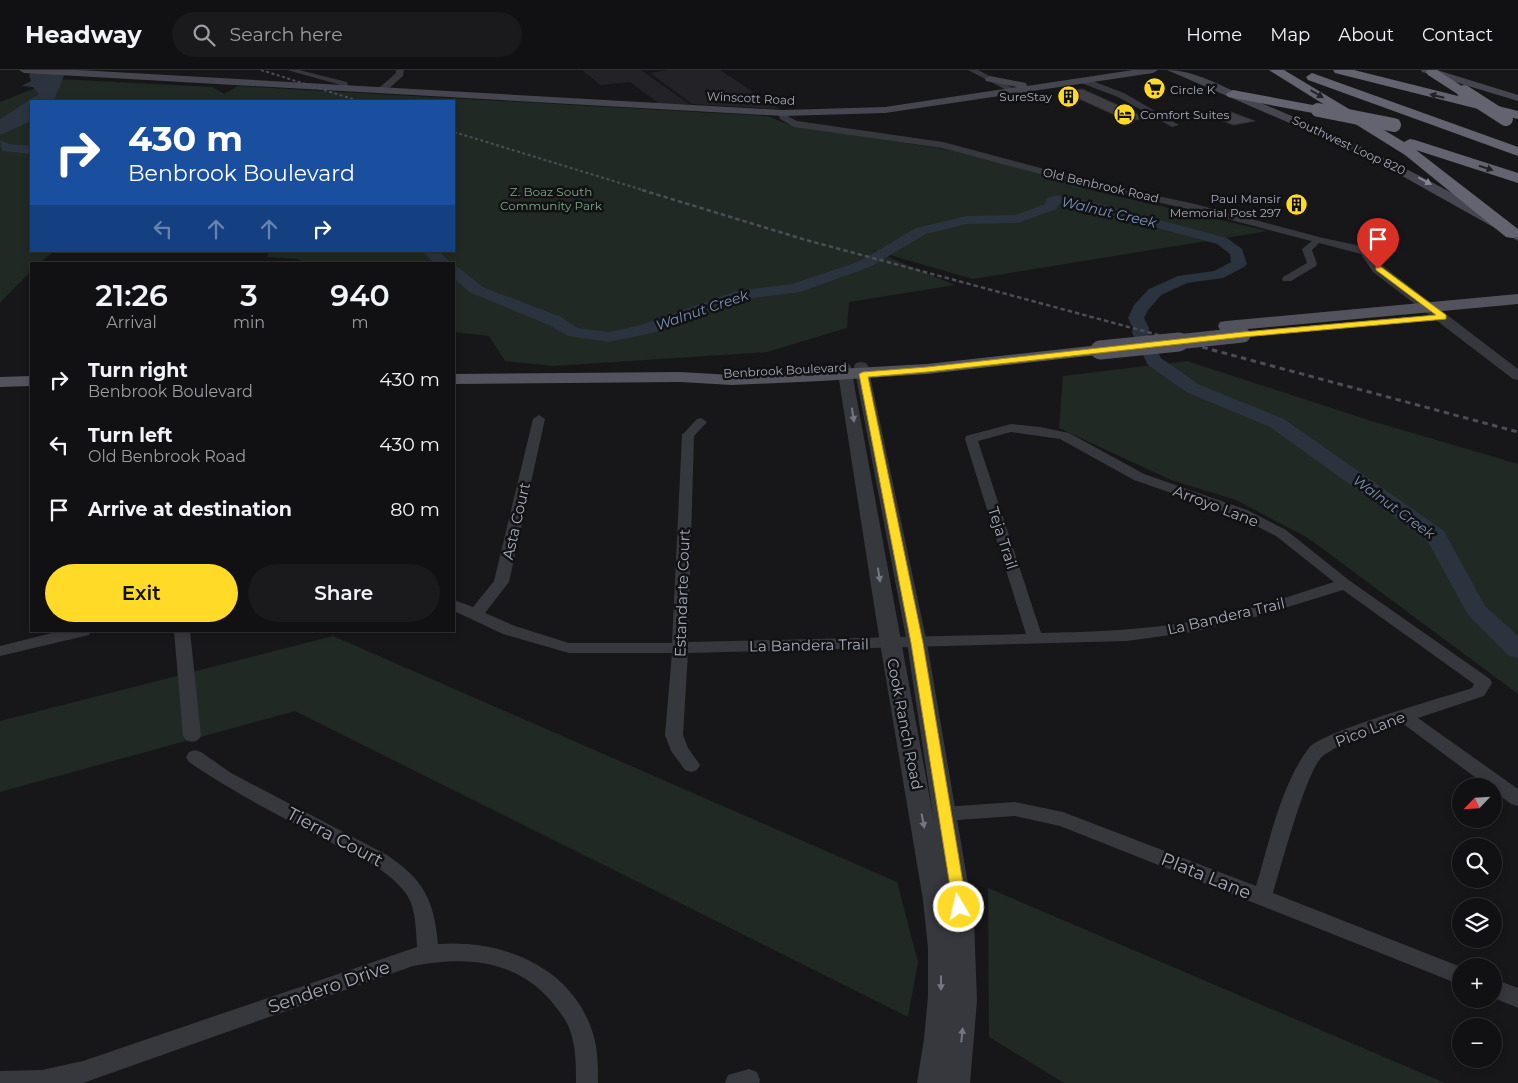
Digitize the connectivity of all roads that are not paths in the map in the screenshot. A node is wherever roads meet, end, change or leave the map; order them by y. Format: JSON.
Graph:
{"nodes":[{"id":1,"x":24,"y":70,"type":"edge"},
{"id":2,"x":291,"y":70,"type":"edge"},
{"id":3,"x":400,"y":70,"type":"edge"},
{"id":4,"x":972,"y":70,"type":"edge"},
{"id":5,"x":1135,"y":70,"type":"edge"},
{"id":6,"x":1153,"y":70,"type":"edge"},
{"id":7,"x":1172,"y":70,"type":"edge"},
{"id":8,"x":1275,"y":70,"type":"edge"},
{"id":9,"x":1292,"y":70,"type":"edge"},
{"id":10,"x":1318,"y":70,"type":"edge"},
{"id":11,"x":1338,"y":70,"type":"edge"},
{"id":12,"x":1429,"y":71,"type":"edge"},
{"id":13,"x":76,"y":73,"type":"joint"},
{"id":14,"x":1124,"y":74,"type":"junction"},
{"id":15,"x":990,"y":79,"type":"junction"},
{"id":16,"x":1195,"y":80,"type":"junction"},
{"id":17,"x":1084,"y":81,"type":"junction"},
{"id":18,"x":1055,"y":85,"type":"junction"},
{"id":19,"x":344,"y":89,"type":"junction"},
{"id":20,"x":382,"y":90,"type":"junction"},
{"id":21,"x":1015,"y":91,"type":"junction"},
{"id":22,"x":1233,"y":94,"type":"junction"},
{"id":23,"x":1518,"y":98,"type":"edge"},
{"id":24,"x":783,"y":113,"type":"junction"},
{"id":25,"x":1514,"y":120,"type":"edge"},
{"id":26,"x":1175,"y":125,"type":"dead end"},
{"id":27,"x":1374,"y":129,"type":"junction"},
{"id":28,"x":1518,"y":141,"type":"edge"},
{"id":29,"x":1518,"y":152,"type":"edge"},
{"id":30,"x":1518,"y":160,"type":"edge"},
{"id":31,"x":1518,"y":178,"type":"edge"},
{"id":32,"x":1515,"y":235,"type":"edge"},
{"id":33,"x":1317,"y":240,"type":"junction"},
{"id":34,"x":1287,"y":279,"type":"dead end"},
{"id":35,"x":1518,"y":300,"type":"edge"},
{"id":36,"x":1518,"y":310,"type":"edge"},
{"id":37,"x":1437,"y":312,"type":"junction"},
{"id":38,"x":1096,"y":346,"type":"junction"},
{"id":39,"x":854,"y":371,"type":"junction"},
{"id":40,"x":1518,"y":376,"type":"edge"},
{"id":41,"x":455,"y":379,"type":"edge"},
{"id":42,"x":30,"y":381,"type":"edge"},
{"id":43,"x":0,"y":382,"type":"edge"},
{"id":44,"x":539,"y":419,"type":"dead end"},
{"id":45,"x":701,"y":422,"type":"dead end"},
{"id":46,"x":971,"y":439,"type":"joint"},
{"id":47,"x":1345,"y":584,"type":"junction"},
{"id":48,"x":455,"y":605,"type":"edge"},
{"id":49,"x":475,"y":615,"type":"junction"},
{"id":50,"x":79,"y":632,"type":"edge"},
{"id":51,"x":182,"y":632,"type":"edge"},
{"id":52,"x":1035,"y":638,"type":"junction"},
{"id":53,"x":917,"y":643,"type":"junction"},
{"id":54,"x":890,"y":644,"type":"junction"},
{"id":55,"x":680,"y":648,"type":"junction"},
{"id":56,"x":0,"y":651,"type":"edge"},
{"id":57,"x":1484,"y":683,"type":"joint"},
{"id":58,"x":1404,"y":716,"type":"junction"},
{"id":59,"x":192,"y":736,"type":"dead end"},
{"id":60,"x":195,"y":757,"type":"dead end"},
{"id":61,"x":691,"y":765,"type":"dead end"},
{"id":62,"x":1518,"y":799,"type":"edge"},
{"id":63,"x":944,"y":814,"type":"junction"},
{"id":64,"x":1262,"y":898,"type":"junction"},
{"id":65,"x":428,"y":954,"type":"junction"},
{"id":66,"x":1452,"y":972,"type":"edge"},
{"id":67,"x":1502,"y":991,"type":"edge"},
{"id":68,"x":1518,"y":998,"type":"edge"},
{"id":69,"x":0,"y":1082,"type":"edge"},
{"id":70,"x":587,"y":1083,"type":"edge"},
{"id":71,"x":931,"y":1083,"type":"edge"},
{"id":72,"x":956,"y":1083,"type":"edge"}],
"edges":[{"from":1,"to":13,"type":"main road"},
{"from":2,"to":19,"type":"street","name":"Winscott Road"},
{"from":3,"to":20,"type":"street"},
{"from":4,"to":15,"type":"street"},
{"from":5,"to":14,"type":"main road"},
{"from":6,"to":14,"type":"main road","name":"Winscott Road"},
{"from":7,"to":16,"type":"main road","name":"Southwest Loop 820"},
{"from":8,"to":27,"type":"highway","one_way":true},
{"from":9,"to":29,"type":"highway"},
{"from":10,"to":28,"type":"highway"},
{"from":25,"to":11,"type":"highway","one_way":true},
{"from":12,"to":23,"type":"main road"},
{"from":12,"to":25,"type":"highway","bridge":true},
{"from":13,"to":19,"type":"main road","name":"Winscott Road"},
{"from":14,"to":16,"type":"main road"},
{"from":14,"to":17,"type":"main road","name":"Winscott Road"},
{"from":15,"to":18,"type":"main road"},
{"from":15,"to":21,"type":"street"},
{"from":16,"to":22,"type":"main road","name":"Southwest Loop 820"},
{"from":17,"to":18,"type":"main road","name":"Winscott Road"},
{"from":17,"to":26,"type":"street"},
{"from":18,"to":21,"type":"main road","name":"Winscott Road"},
{"from":19,"to":20,"type":"main road","name":"Winscott Road"},
{"from":20,"to":24,"type":"main road","name":"Winscott Road"},
{"from":21,"to":24,"type":"main road","name":"Winscott Road"},
{"from":22,"to":30,"type":"highway","bridge":true},
{"from":22,"to":32,"type":"main road","name":"Southwest Loop 820","one_way":true},
{"from":24,"to":33,"type":"street","name":"Old Benbrook Road"},
{"from":27,"to":31,"type":"highway","one_way":true},
{"from":27,"to":32,"type":"highway"},
{"from":33,"to":34,"type":"street"},
{"from":33,"to":37,"type":"street","name":"Old Benbrook Road"},
{"from":35,"to":37,"type":"main road","name":"Benbrook Boulevard"},
{"from":36,"to":37,"type":"main road","name":"Benbrook Boulevard"},
{"from":37,"to":38,"type":"main road","name":"Benbrook Boulevard","bridge":true},
{"from":37,"to":38,"type":"main road","name":"Benbrook Boulevard"},
{"from":37,"to":40,"type":"street","name":"Old Benbrook Road"},
{"from":38,"to":39,"type":"main road","name":"Benbrook Boulevard"},
{"from":39,"to":41,"type":"main road","name":"Benbrook Boulevard"},
{"from":39,"to":53,"type":"street","name":"Cook Ranch Road"},
{"from":39,"to":54,"type":"street","name":"Cook Ranch Road","one_way":true},
{"from":42,"to":43,"type":"main road"},
{"from":44,"to":49,"type":"street","name":"Asta Court"},
{"from":45,"to":55,"type":"street","name":"Estandarte Court"},
{"from":46,"to":47,"type":"street","name":"Arroyo Lane"},
{"from":46,"to":52,"type":"street","name":"Teja Trail"},
{"from":47,"to":52,"type":"street","name":"La Bandera Trail"},
{"from":47,"to":57,"type":"street","name":"Arroyo Lane"},
{"from":48,"to":49,"type":"street","name":"La Bandera Trail"},
{"from":49,"to":55,"type":"street","name":"La Bandera Trail"},
{"from":50,"to":56,"type":"street"},
{"from":51,"to":59,"type":"street"},
{"from":52,"to":53,"type":"street","name":"La Bandera Trail"},
{"from":53,"to":54,"type":"street","name":"La Bandera Trail"},
{"from":53,"to":63,"type":"street","name":"Cook Ranch Road"},
{"from":54,"to":55,"type":"street","name":"La Bandera Trail"},
{"from":54,"to":71,"type":"street","name":"Cook Ranch Road","one_way":true},
{"from":55,"to":61,"type":"street","name":"Estandarte Court"},
{"from":57,"to":58,"type":"street","name":"Pico Lane"},
{"from":58,"to":62,"type":"street"},
{"from":58,"to":64,"type":"street","name":"Pico Lane"},
{"from":60,"to":65,"type":"street","name":"Tierra Court"},
{"from":63,"to":64,"type":"street","name":"Plata Lane"},
{"from":72,"to":63,"type":"street","name":"Cook Ranch Road","one_way":true},
{"from":64,"to":66,"type":"street","name":"Plata Lane"},
{"from":65,"to":69,"type":"street","name":"Sendero Drive"},
{"from":65,"to":70,"type":"street","name":"Sendero Drive"},
{"from":67,"to":68,"type":"street"}]}
